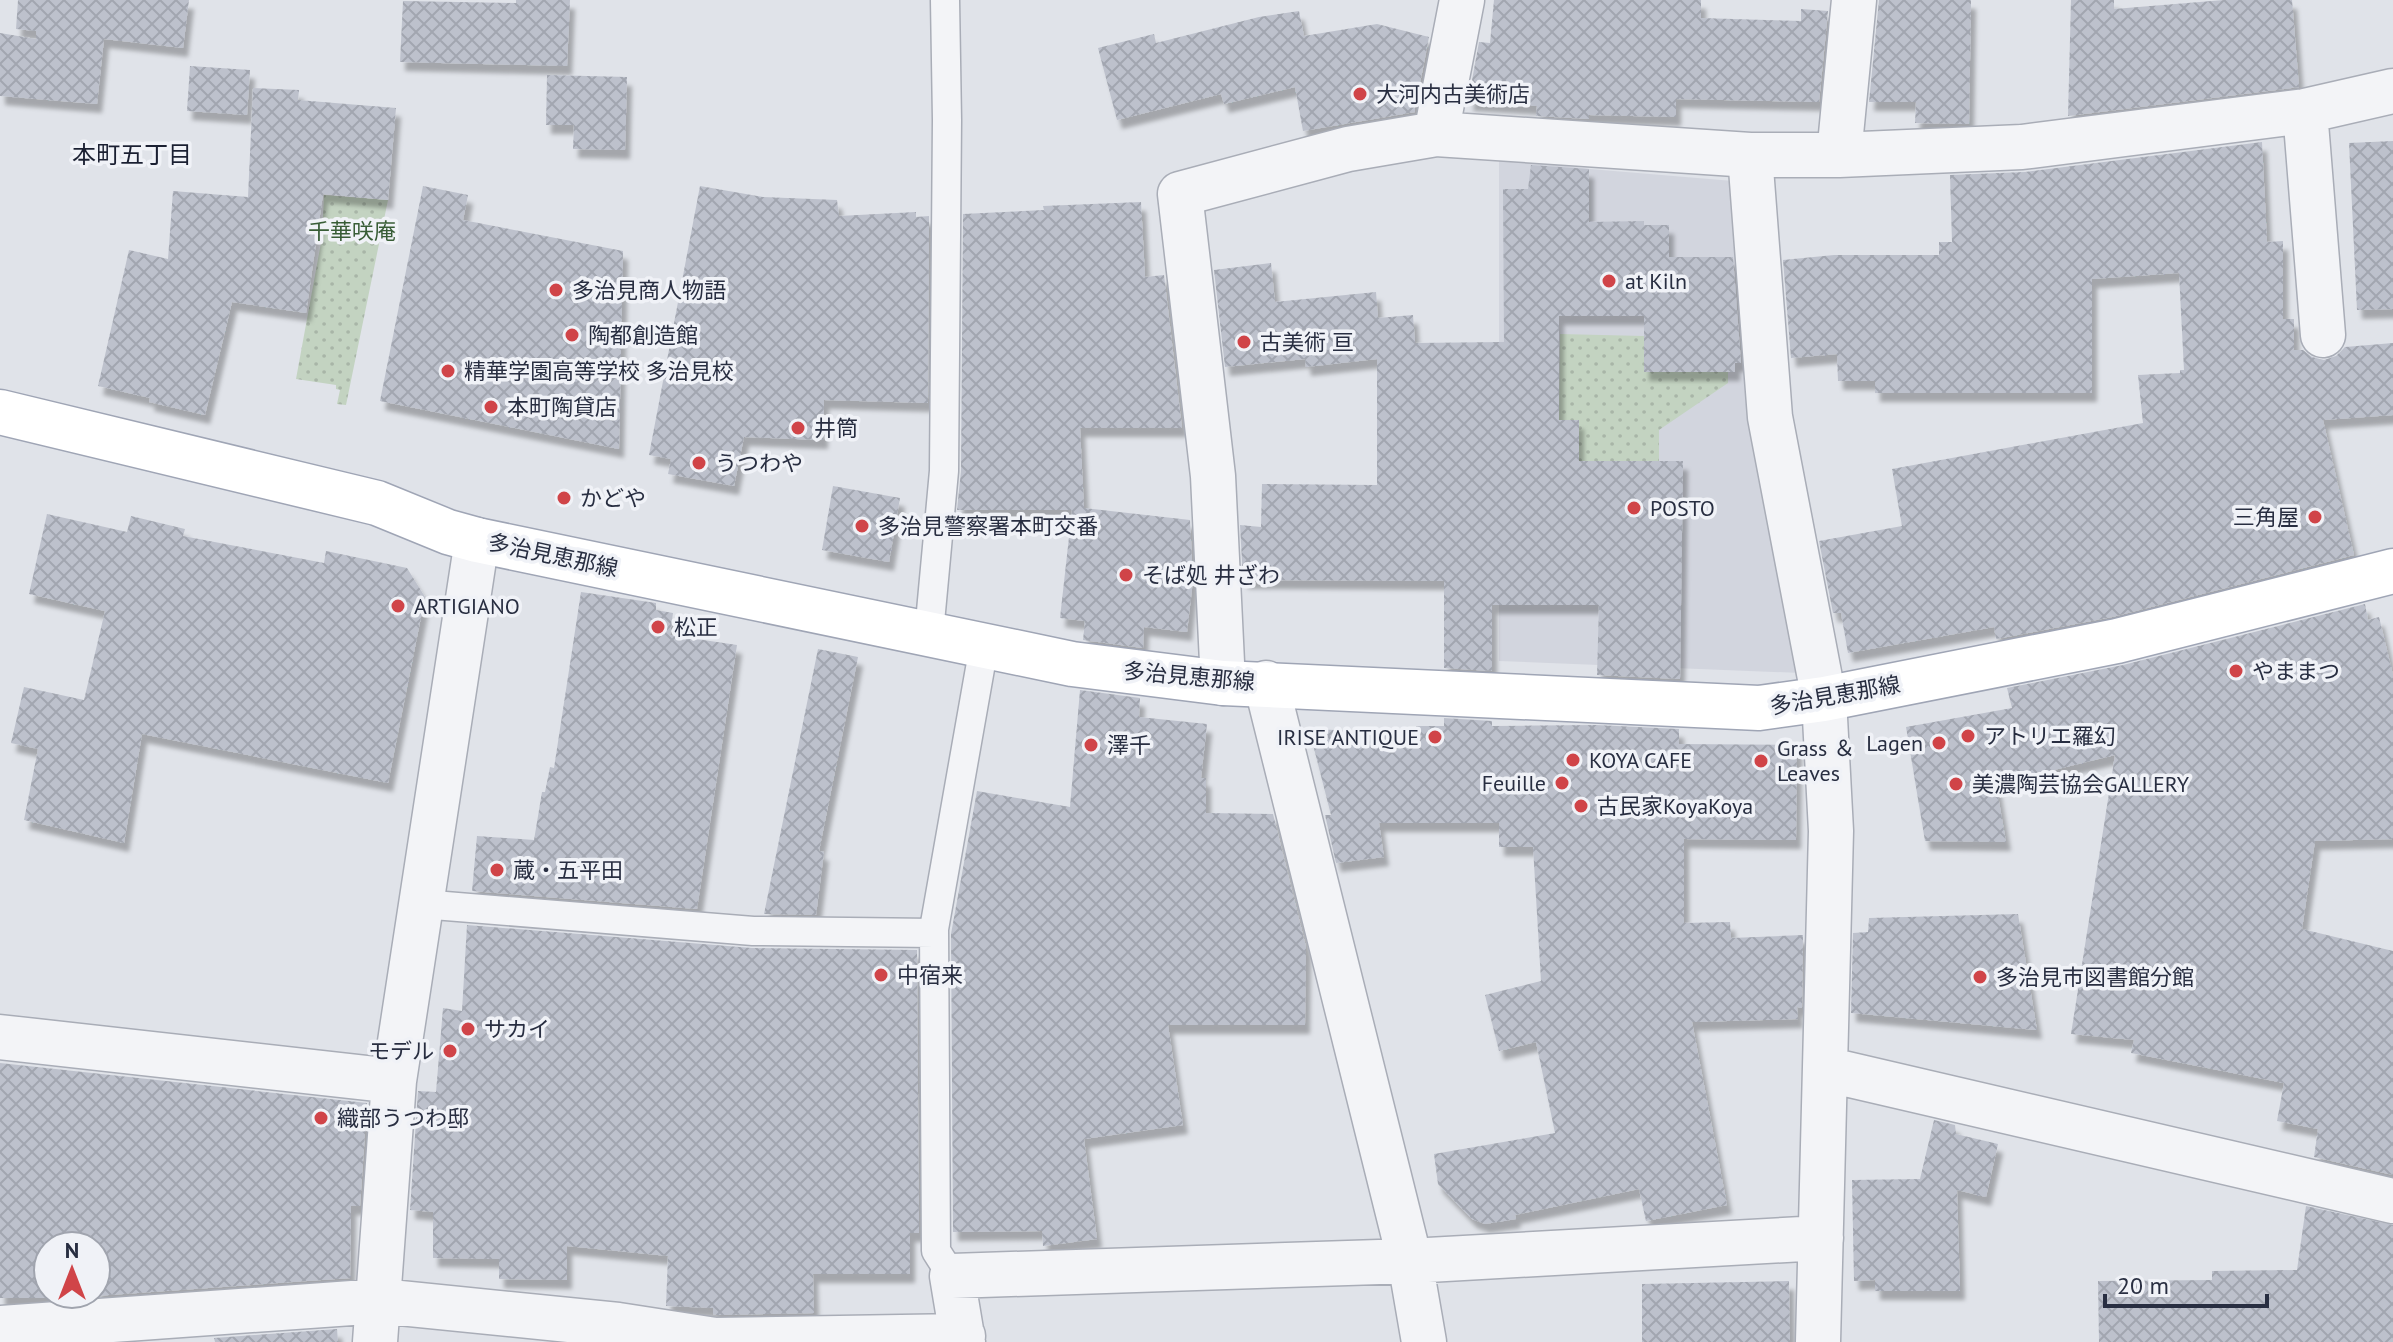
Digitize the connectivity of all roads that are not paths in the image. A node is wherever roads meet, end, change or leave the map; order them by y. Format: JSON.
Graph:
{"nodes":[{"id":1,"x":945,"y":0,"type":"edge"},
{"id":2,"x":1462,"y":0,"type":"edge"},
{"id":3,"x":1854,"y":0,"type":"edge"},
{"id":4,"x":2393,"y":91,"type":"edge"},
{"id":5,"x":2305,"y":111,"type":"junction"},
{"id":6,"x":1436,"y":134,"type":"junction"},
{"id":7,"x":1750,"y":155,"type":"junction"},
{"id":8,"x":1839,"y":155,"type":"junction"},
{"id":9,"x":2323,"y":335,"type":"dead end"},
{"id":10,"x":0,"y":412,"type":"edge"},
{"id":11,"x":477,"y":540,"type":"junction"},
{"id":12,"x":2393,"y":571,"type":"edge"},
{"id":13,"x":929,"y":633,"type":"junction"},
{"id":14,"x":984,"y":646,"type":"junction"},
{"id":15,"x":1244,"y":683,"type":"junction"},
{"id":16,"x":1824,"y":699,"type":"junction"},
{"id":17,"x":421,"y":904,"type":"junction"},
{"id":18,"x":934,"y":933,"type":"junction"},
{"id":19,"x":0,"y":1037,"type":"edge"},
{"id":20,"x":1825,"y":1069,"type":"junction"},
{"id":21,"x":394,"y":1081,"type":"junction"},
{"id":22,"x":2393,"y":1201,"type":"edge"},
{"id":23,"x":1821,"y":1238,"type":"junction"},
{"id":24,"x":1410,"y":1261,"type":"junction"},
{"id":25,"x":952,"y":1276,"type":"junction"},
{"id":26,"x":378,"y":1322,"type":"edge"},
{"id":27,"x":0,"y":1328,"type":"edge"},
{"id":28,"x":963,"y":1339,"type":"edge"},
{"id":29,"x":1424,"y":1342,"type":"edge"},
{"id":30,"x":1818,"y":1342,"type":"edge"}],
"edges":[{"from":1,"to":13,"type":"lane"},
{"from":2,"to":6,"type":"street"},
{"from":3,"to":8,"type":"street"},
{"from":4,"to":5,"type":"street"},
{"from":5,"to":8,"type":"street"},
{"from":5,"to":9,"type":"street"},
{"from":6,"to":7,"type":"street"},
{"from":6,"to":15,"type":"street"},
{"from":7,"to":8,"type":"street"},
{"from":7,"to":16,"type":"street"},
{"from":10,"to":11,"type":"main road","name":"多治見恵那線"},
{"from":11,"to":13,"type":"main road","name":"多治見恵那線"},
{"from":11,"to":17,"type":"street"},
{"from":12,"to":16,"type":"main road","name":"多治見恵那線"},
{"from":13,"to":14,"type":"main road","name":"多治見恵那線"},
{"from":14,"to":15,"type":"main road","name":"多治見恵那線"},
{"from":14,"to":18,"type":"lane"},
{"from":15,"to":16,"type":"main road","name":"多治見恵那線"},
{"from":15,"to":24,"type":"street"},
{"from":16,"to":20,"type":"street"},
{"from":17,"to":18,"type":"lane"},
{"from":17,"to":21,"type":"street"},
{"from":18,"to":25,"type":"lane"},
{"from":19,"to":21,"type":"street"},
{"from":20,"to":22,"type":"street"},
{"from":20,"to":23,"type":"street"},
{"from":21,"to":26,"type":"street"},
{"from":23,"to":24,"type":"street"},
{"from":23,"to":30,"type":"street"},
{"from":24,"to":25,"type":"street"},
{"from":24,"to":29,"type":"street"},
{"from":25,"to":28,"type":"street"},
{"from":26,"to":27,"type":"street"},
{"from":26,"to":28,"type":"street"}]}
